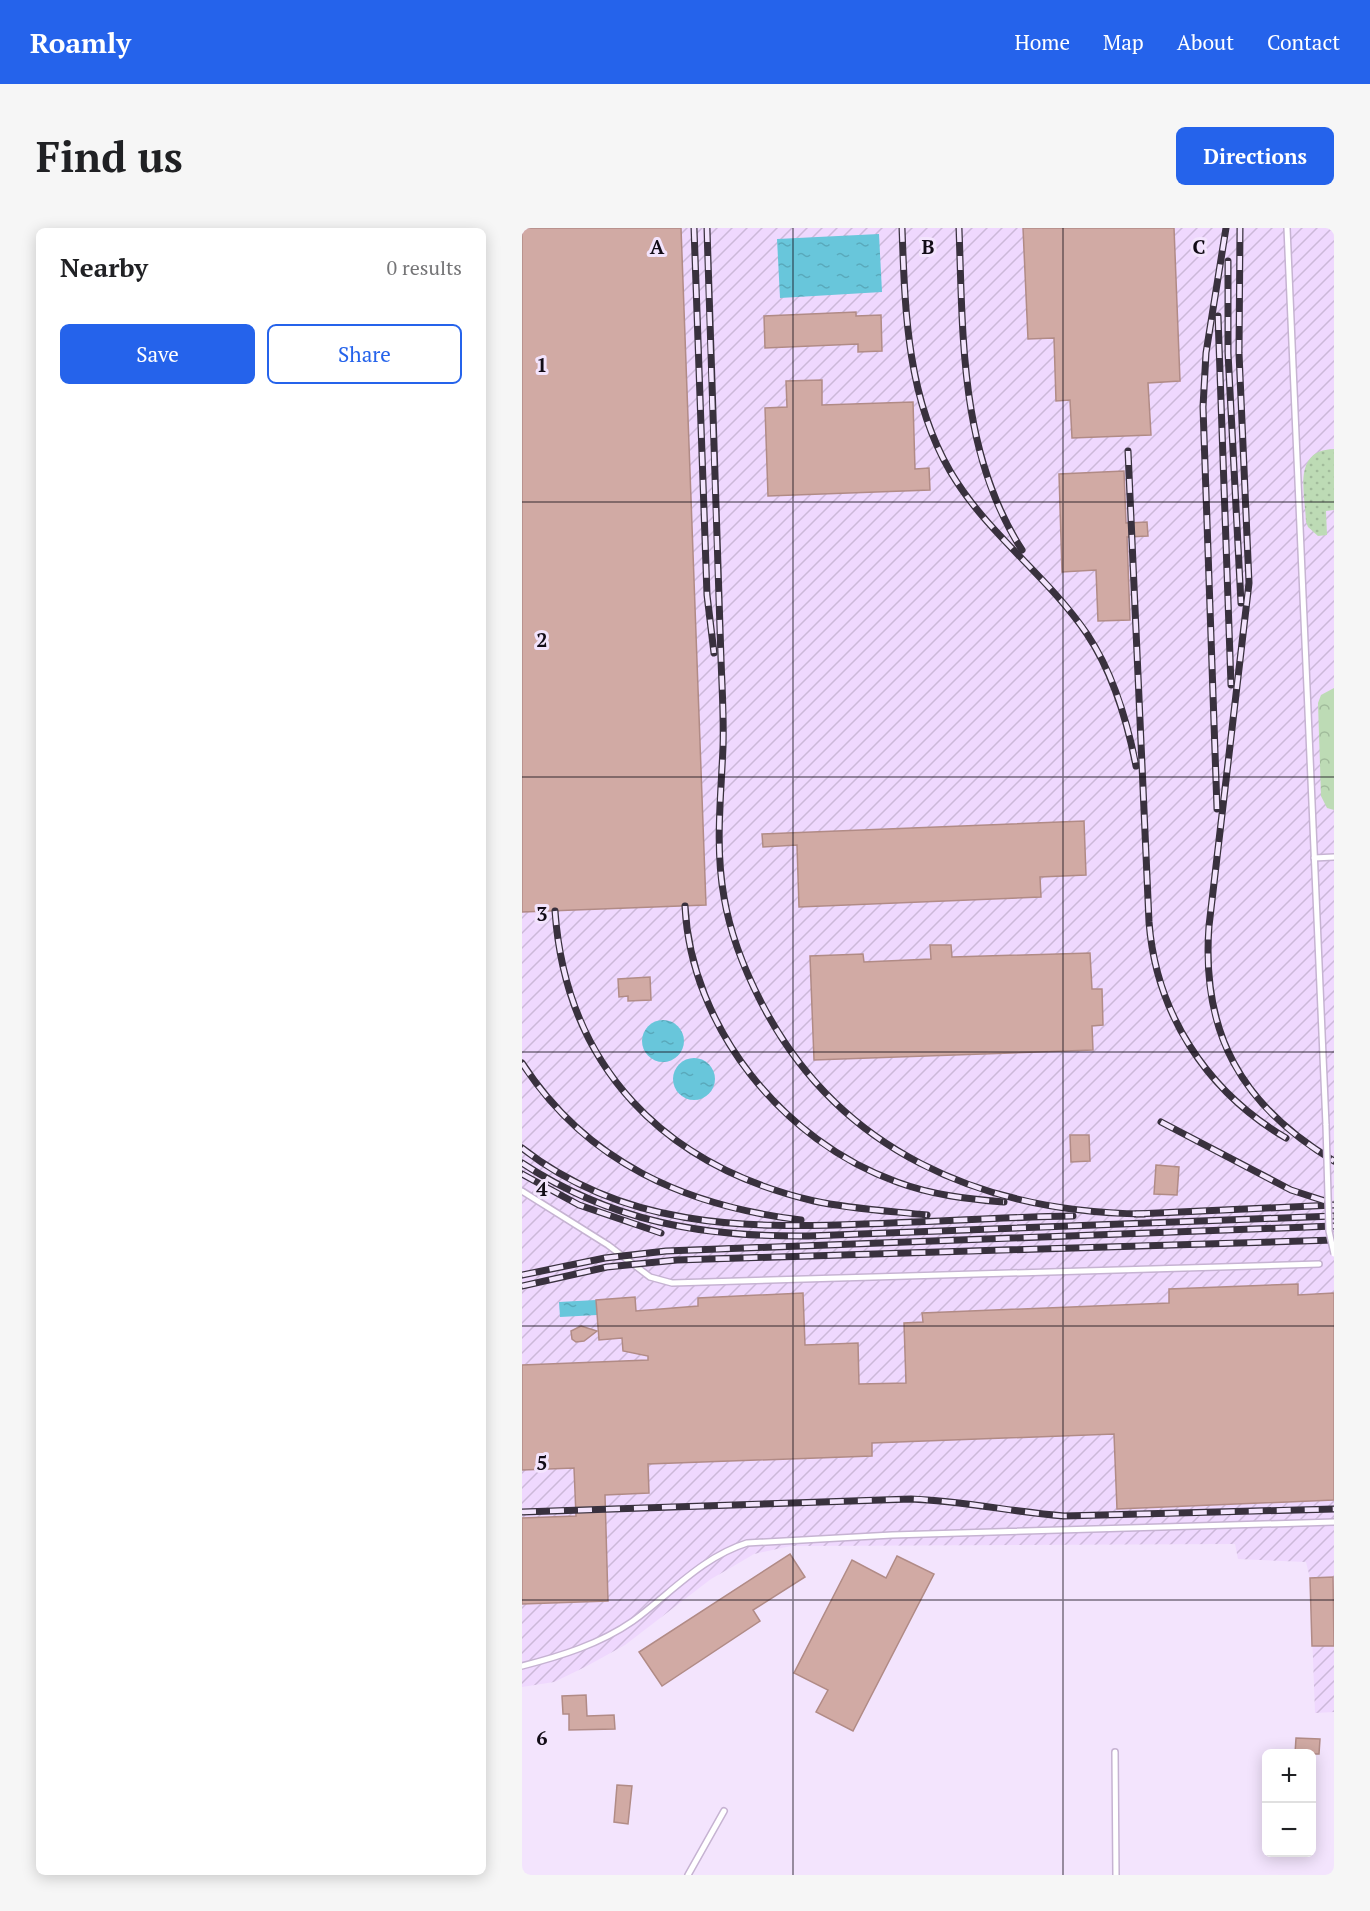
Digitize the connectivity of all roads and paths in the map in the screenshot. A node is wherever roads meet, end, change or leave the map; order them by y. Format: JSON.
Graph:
{"nodes":[{"id":1,"x":1287,"y":228,"type":"edge"},
{"id":2,"x":1334,"y":857,"type":"edge"},
{"id":3,"x":1314,"y":858,"type":"junction"},
{"id":4,"x":522,"y":1191,"type":"edge"},
{"id":5,"x":1334,"y":1254,"type":"edge"},
{"id":6,"x":1319,"y":1264,"type":"dead end"},
{"id":7,"x":1334,"y":1522,"type":"edge"},
{"id":8,"x":522,"y":1666,"type":"edge"},
{"id":9,"x":1115,"y":1752,"type":"dead end"},
{"id":10,"x":724,"y":1811,"type":"dead end"},
{"id":11,"x":688,"y":1875,"type":"edge"},
{"id":12,"x":1116,"y":1875,"type":"edge"}],
"edges":[{"from":1,"to":3,"type":"lane"},
{"from":2,"to":3,"type":"lane"},
{"from":3,"to":5,"type":"lane","bridge":true},
{"from":4,"to":6,"type":"lane"},
{"from":7,"to":8,"type":"lane"},
{"from":9,"to":12,"type":"lane"},
{"from":10,"to":11,"type":"lane"}]}
